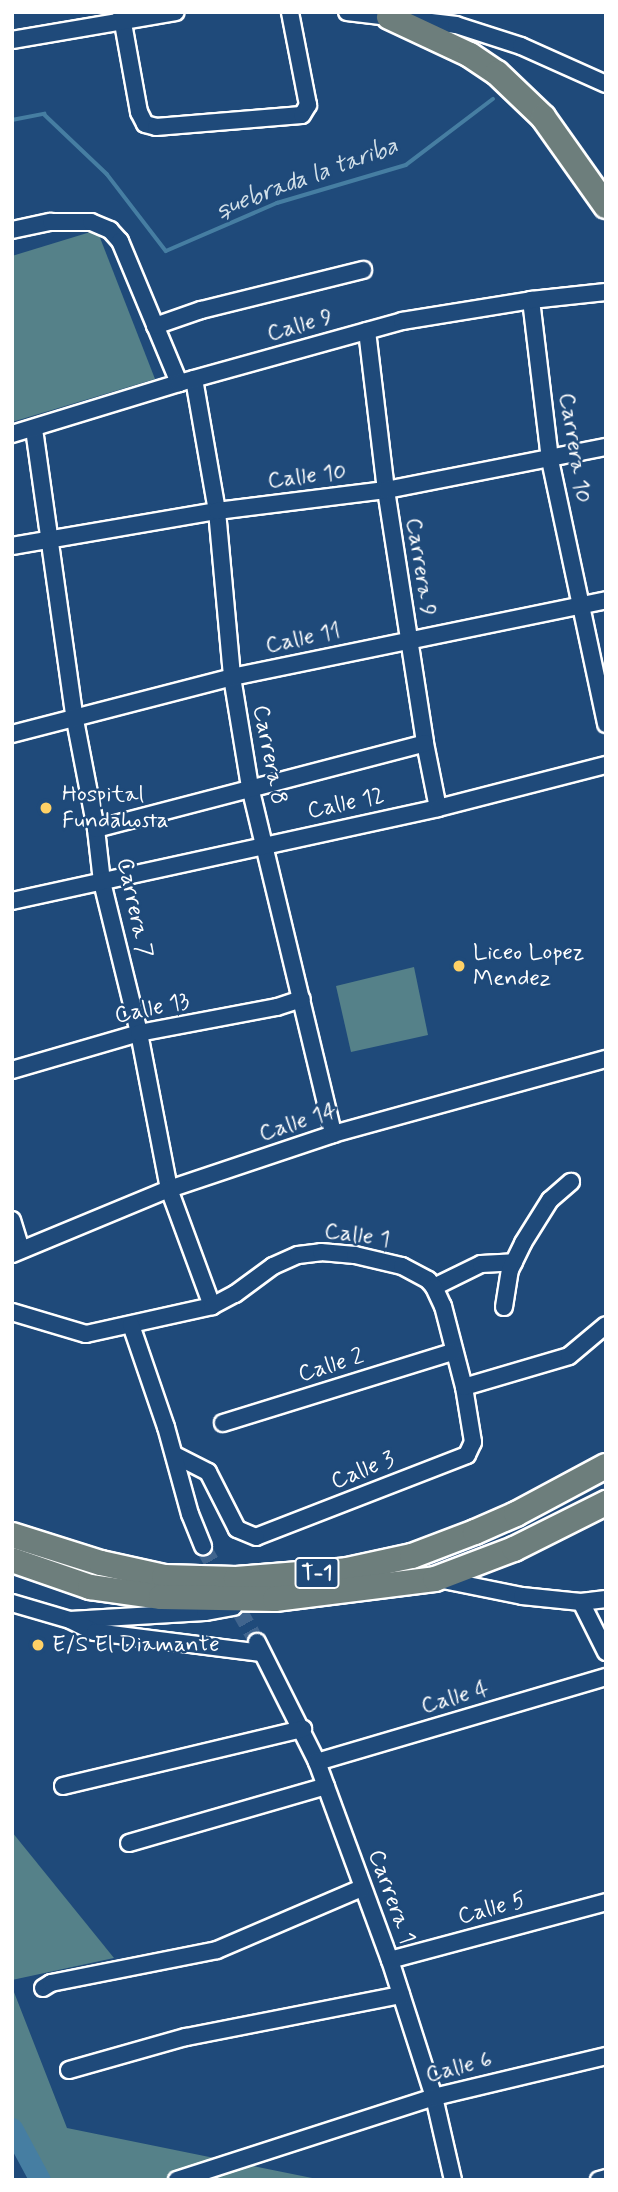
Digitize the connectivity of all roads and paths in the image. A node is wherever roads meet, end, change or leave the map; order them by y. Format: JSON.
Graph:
{"nodes":[{"id":1,"x":176,"y":12,"type":"edge"},
{"id":2,"x":289,"y":12,"type":"edge"},
{"id":3,"x":347,"y":12,"type":"edge"},
{"id":4,"x":122,"y":17,"type":"edge"},
{"id":5,"x":389,"y":17,"type":"junction"},
{"id":6,"x":12,"y":40,"type":"edge"},
{"id":7,"x":606,"y":84,"type":"edge"},
{"id":8,"x":606,"y":206,"type":"edge"},
{"id":9,"x":12,"y":230,"type":"edge"},
{"id":10,"x":363,"y":270,"type":"dead end"},
{"id":11,"x":606,"y":292,"type":"edge"},
{"id":12,"x":531,"y":300,"type":"junction"},
{"id":13,"x":155,"y":326,"type":"junction"},
{"id":14,"x":367,"y":331,"type":"junction"},
{"id":15,"x":186,"y":381,"type":"junction"},
{"id":16,"x":34,"y":429,"type":"junction"},
{"id":17,"x":12,"y":434,"type":"edge"},
{"id":18,"x":606,"y":447,"type":"edge"},
{"id":19,"x":550,"y":460,"type":"junction"},
{"id":20,"x":386,"y":490,"type":"junction"},
{"id":21,"x":217,"y":511,"type":"junction"},
{"id":22,"x":51,"y":541,"type":"junction"},
{"id":23,"x":12,"y":547,"type":"edge"},
{"id":24,"x":606,"y":600,"type":"edge"},
{"id":25,"x":580,"y":607,"type":"junction"},
{"id":26,"x":408,"y":641,"type":"junction"},
{"id":27,"x":232,"y":677,"type":"junction"},
{"id":28,"x":75,"y":720,"type":"junction"},
{"id":29,"x":606,"y":724,"type":"edge"},
{"id":30,"x":12,"y":734,"type":"edge"},
{"id":31,"x":425,"y":743,"type":"junction"},
{"id":32,"x":606,"y":765,"type":"edge"},
{"id":33,"x":250,"y":787,"type":"junction"},
{"id":34,"x":439,"y":808,"type":"junction"},
{"id":35,"x":96,"y":829,"type":"junction"},
{"id":36,"x":265,"y":844,"type":"junction"},
{"id":37,"x":102,"y":882,"type":"junction"},
{"id":38,"x":12,"y":901,"type":"edge"},
{"id":39,"x":302,"y":999,"type":"junction"},
{"id":40,"x":139,"y":1033,"type":"junction"},
{"id":41,"x":606,"y":1059,"type":"edge"},
{"id":42,"x":12,"y":1070,"type":"edge"},
{"id":43,"x":333,"y":1134,"type":"junction"},
{"id":44,"x":571,"y":1182,"type":"dead end"},
{"id":45,"x":169,"y":1189,"type":"junction"},
{"id":46,"x":12,"y":1220,"type":"edge"},
{"id":47,"x":17,"y":1252,"type":"edge"},
{"id":48,"x":514,"y":1262,"type":"junction"},
{"id":49,"x":434,"y":1287,"type":"junction"},
{"id":50,"x":212,"y":1306,"type":"junction"},
{"id":51,"x":504,"y":1307,"type":"dead end"},
{"id":52,"x":12,"y":1312,"type":"edge"},
{"id":53,"x":131,"y":1325,"type":"junction"},
{"id":54,"x":606,"y":1325,"type":"edge"},
{"id":55,"x":452,"y":1352,"type":"junction"},
{"id":56,"x":464,"y":1387,"type":"junction"},
{"id":57,"x":223,"y":1423,"type":"dead end"},
{"id":58,"x":175,"y":1455,"type":"junction"},
{"id":59,"x":606,"y":1466,"type":"edge"},
{"id":60,"x":606,"y":1503,"type":"edge"},
{"id":61,"x":12,"y":1535,"type":"edge"},
{"id":62,"x":203,"y":1547,"type":"tunnel mouth"},
{"id":63,"x":12,"y":1560,"type":"edge"},
{"id":64,"x":436,"y":1579,"type":"junction"},
{"id":65,"x":275,"y":1599,"type":"junction"},
{"id":66,"x":606,"y":1599,"type":"edge"},
{"id":67,"x":12,"y":1602,"type":"edge"},
{"id":68,"x":581,"y":1602,"type":"junction"},
{"id":69,"x":70,"y":1620,"type":"junction"},
{"id":70,"x":606,"y":1653,"type":"edge"},
{"id":71,"x":606,"y":1677,"type":"edge"},
{"id":72,"x":303,"y":1729,"type":"junction"},
{"id":73,"x":317,"y":1762,"type":"junction"},
{"id":74,"x":63,"y":1786,"type":"dead end"},
{"id":75,"x":326,"y":1786,"type":"junction"},
{"id":76,"x":128,"y":1843,"type":"dead end"},
{"id":77,"x":362,"y":1888,"type":"junction"},
{"id":78,"x":606,"y":1902,"type":"edge"},
{"id":79,"x":390,"y":1960,"type":"junction"},
{"id":80,"x":43,"y":1988,"type":"dead end"},
{"id":81,"x":401,"y":1995,"type":"junction"},
{"id":82,"x":606,"y":2056,"type":"edge"},
{"id":83,"x":69,"y":2070,"type":"dead end"},
{"id":84,"x":434,"y":2097,"type":"junction"},
{"id":85,"x":606,"y":2178,"type":"edge"},
{"id":86,"x":177,"y":2180,"type":"edge"},
{"id":87,"x":453,"y":2180,"type":"edge"},
{"id":88,"x":599,"y":2180,"type":"edge"}],
"edges":[{"from":1,"to":4,"type":"street"},
{"from":2,"to":4,"type":"street"},
{"from":3,"to":5,"type":"street"},
{"from":4,"to":6,"type":"street"},
{"from":5,"to":7,"type":"street"},
{"from":5,"to":8,"type":"highway"},
{"from":9,"to":13,"type":"street","name":"Carrera 8"},
{"from":10,"to":13,"type":"street"},
{"from":11,"to":12,"type":"street","name":"Calle 9"},
{"from":12,"to":14,"type":"street","name":"Calle 9"},
{"from":12,"to":19,"type":"street","name":"Carrera 10"},
{"from":13,"to":15,"type":"street","name":"Carrera 8"},
{"from":14,"to":15,"type":"street","name":"Calle 9"},
{"from":14,"to":20,"type":"street","name":"Carrera 9"},
{"from":15,"to":16,"type":"street","name":"Calle 9"},
{"from":15,"to":21,"type":"street","name":"Carrera 8"},
{"from":16,"to":17,"type":"street","name":"Calle 9"},
{"from":16,"to":22,"type":"street","name":"Carrera 7"},
{"from":18,"to":19,"type":"street","name":"Calle 10"},
{"from":19,"to":20,"type":"street","name":"Calle 10"},
{"from":19,"to":25,"type":"street","name":"Carrera 10"},
{"from":20,"to":21,"type":"street","name":"Calle 10"},
{"from":20,"to":26,"type":"street","name":"Carrera 9"},
{"from":21,"to":22,"type":"street","name":"Calle 10"},
{"from":21,"to":27,"type":"street","name":"Carrera 8"},
{"from":22,"to":23,"type":"street","name":"Calle 10"},
{"from":22,"to":28,"type":"street","name":"Carrera 7"},
{"from":24,"to":25,"type":"street","name":"Calle 11"},
{"from":25,"to":26,"type":"street","name":"Calle 11"},
{"from":25,"to":29,"type":"street","name":"Carrera 10"},
{"from":26,"to":27,"type":"street","name":"Calle 11"},
{"from":26,"to":31,"type":"street","name":"Carrera 9"},
{"from":27,"to":28,"type":"street","name":"Calle 11"},
{"from":27,"to":33,"type":"street","name":"Carrera 8"},
{"from":28,"to":30,"type":"street","name":"Calle 11"},
{"from":28,"to":35,"type":"street","name":"Carrera 7"},
{"from":31,"to":33,"type":"street"},
{"from":31,"to":34,"type":"street","name":"Carrera 9"},
{"from":32,"to":34,"type":"street","name":"Calle 12"},
{"from":33,"to":35,"type":"street"},
{"from":33,"to":36,"type":"street","name":"Carrera 8"},
{"from":34,"to":36,"type":"street","name":"Calle 12"},
{"from":35,"to":37,"type":"street","name":"Carrera 7"},
{"from":36,"to":37,"type":"street","name":"Calle 12"},
{"from":36,"to":39,"type":"street","name":"Carrera 8"},
{"from":37,"to":38,"type":"street","name":"Calle 12"},
{"from":37,"to":40,"type":"street","name":"Carrera 7"},
{"from":39,"to":40,"type":"street","name":"Calle 13"},
{"from":39,"to":43,"type":"street","name":"Carrera 8"},
{"from":40,"to":42,"type":"street","name":"Calle 13"},
{"from":40,"to":45,"type":"street","name":"Carrera 7"},
{"from":41,"to":43,"type":"street","name":"Calle 14"},
{"from":43,"to":45,"type":"street","name":"Calle 14"},
{"from":44,"to":48,"type":"street"},
{"from":45,"to":47,"type":"street","name":"Calle 14"},
{"from":45,"to":50,"type":"street","name":"Carrera 7"},
{"from":46,"to":47,"type":"street"},
{"from":48,"to":49,"type":"street"},
{"from":48,"to":51,"type":"street"},
{"from":49,"to":50,"type":"street","name":"Calle 1"},
{"from":49,"to":55,"type":"street"},
{"from":50,"to":53,"type":"street","name":"Calle 1"},
{"from":52,"to":53,"type":"street","name":"Calle 1"},
{"from":53,"to":58,"type":"street"},
{"from":54,"to":56,"type":"street"},
{"from":55,"to":56,"type":"street","name":"Calle 3"},
{"from":55,"to":57,"type":"street","name":"Calle 2"},
{"from":56,"to":58,"type":"street","name":"Calle 3"},
{"from":58,"to":62,"type":"street"},
{"from":59,"to":61,"type":"highway","number":"T-1"},
{"from":60,"to":64,"type":"highway","number":"T-1"},
{"from":63,"to":65,"type":"highway","number":"T-1"},
{"from":64,"to":65,"type":"highway","number":"T-1"},
{"from":64,"to":68,"type":"street"},
{"from":65,"to":69,"type":"street"},
{"from":66,"to":68,"type":"street"},
{"from":67,"to":69,"type":"street"},
{"from":68,"to":70,"type":"street"},
{"from":69,"to":72,"type":"street","name":"Carrera 1"},
{"from":71,"to":73,"type":"street","name":"Calle 4"},
{"from":72,"to":73,"type":"street","name":"Carrera 1"},
{"from":72,"to":74,"type":"street"},
{"from":73,"to":75,"type":"street","name":"Carrera 1"},
{"from":75,"to":76,"type":"street"},
{"from":75,"to":77,"type":"street","name":"Carrera 1"},
{"from":77,"to":79,"type":"street","name":"Carrera 1"},
{"from":77,"to":80,"type":"street"},
{"from":78,"to":79,"type":"street","name":"Calle 5"},
{"from":79,"to":81,"type":"street","name":"Carrera 1"},
{"from":81,"to":83,"type":"street"},
{"from":81,"to":84,"type":"street","name":"Carrera 1"},
{"from":82,"to":84,"type":"street","name":"Calle 6"},
{"from":84,"to":86,"type":"street","name":"Calle 6"},
{"from":84,"to":87,"type":"street","name":"Carrera 1"},
{"from":85,"to":88,"type":"street"}]}
